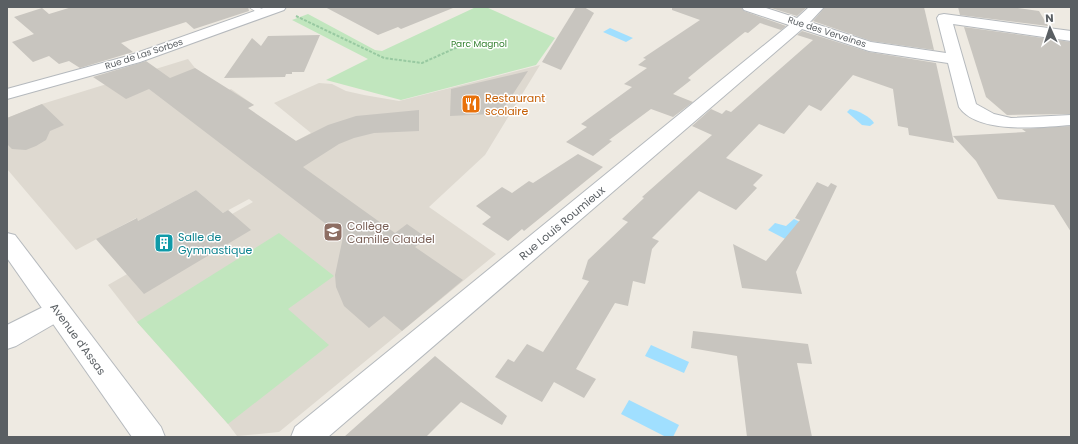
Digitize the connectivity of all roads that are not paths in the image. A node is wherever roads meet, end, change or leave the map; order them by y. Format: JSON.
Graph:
{"nodes":[{"id":1,"x":279,"y":7,"type":"edge"},
{"id":2,"x":748,"y":7,"type":"edge"},
{"id":3,"x":817,"y":7,"type":"edge"},
{"id":4,"x":258,"y":10,"type":"edge"},
{"id":5,"x":800,"y":23,"type":"junction"},
{"id":6,"x":1071,"y":36,"type":"edge"},
{"id":7,"x":954,"y":59,"type":"junction"},
{"id":8,"x":7,"y":94,"type":"edge"},
{"id":9,"x":1071,"y":120,"type":"edge"},
{"id":10,"x":7,"y":241,"type":"edge"},
{"id":11,"x":57,"y":310,"type":"junction"},
{"id":12,"x":7,"y":338,"type":"edge"},
{"id":13,"x":150,"y":437,"type":"edge"},
{"id":14,"x":306,"y":437,"type":"edge"}],
"edges":[{"from":1,"to":4,"type":"street","name":"Rue de Las Sorbes"},
{"from":2,"to":5,"type":"street","name":"Rue des Verveines"},
{"from":3,"to":5,"type":"street","name":"Rue Louis Roumieux"},
{"from":4,"to":8,"type":"street","name":"Rue de Las Sorbes"},
{"from":5,"to":7,"type":"street","name":"Rue des Verveines"},
{"from":5,"to":14,"type":"street","name":"Rue Louis Roumieux"},
{"from":6,"to":7,"type":"street"},
{"from":7,"to":9,"type":"street"},
{"from":10,"to":11,"type":"street","name":"Avenue d'Assas"},
{"from":11,"to":12,"type":"street"},
{"from":11,"to":13,"type":"street","name":"Avenue d'Assas"}]}
